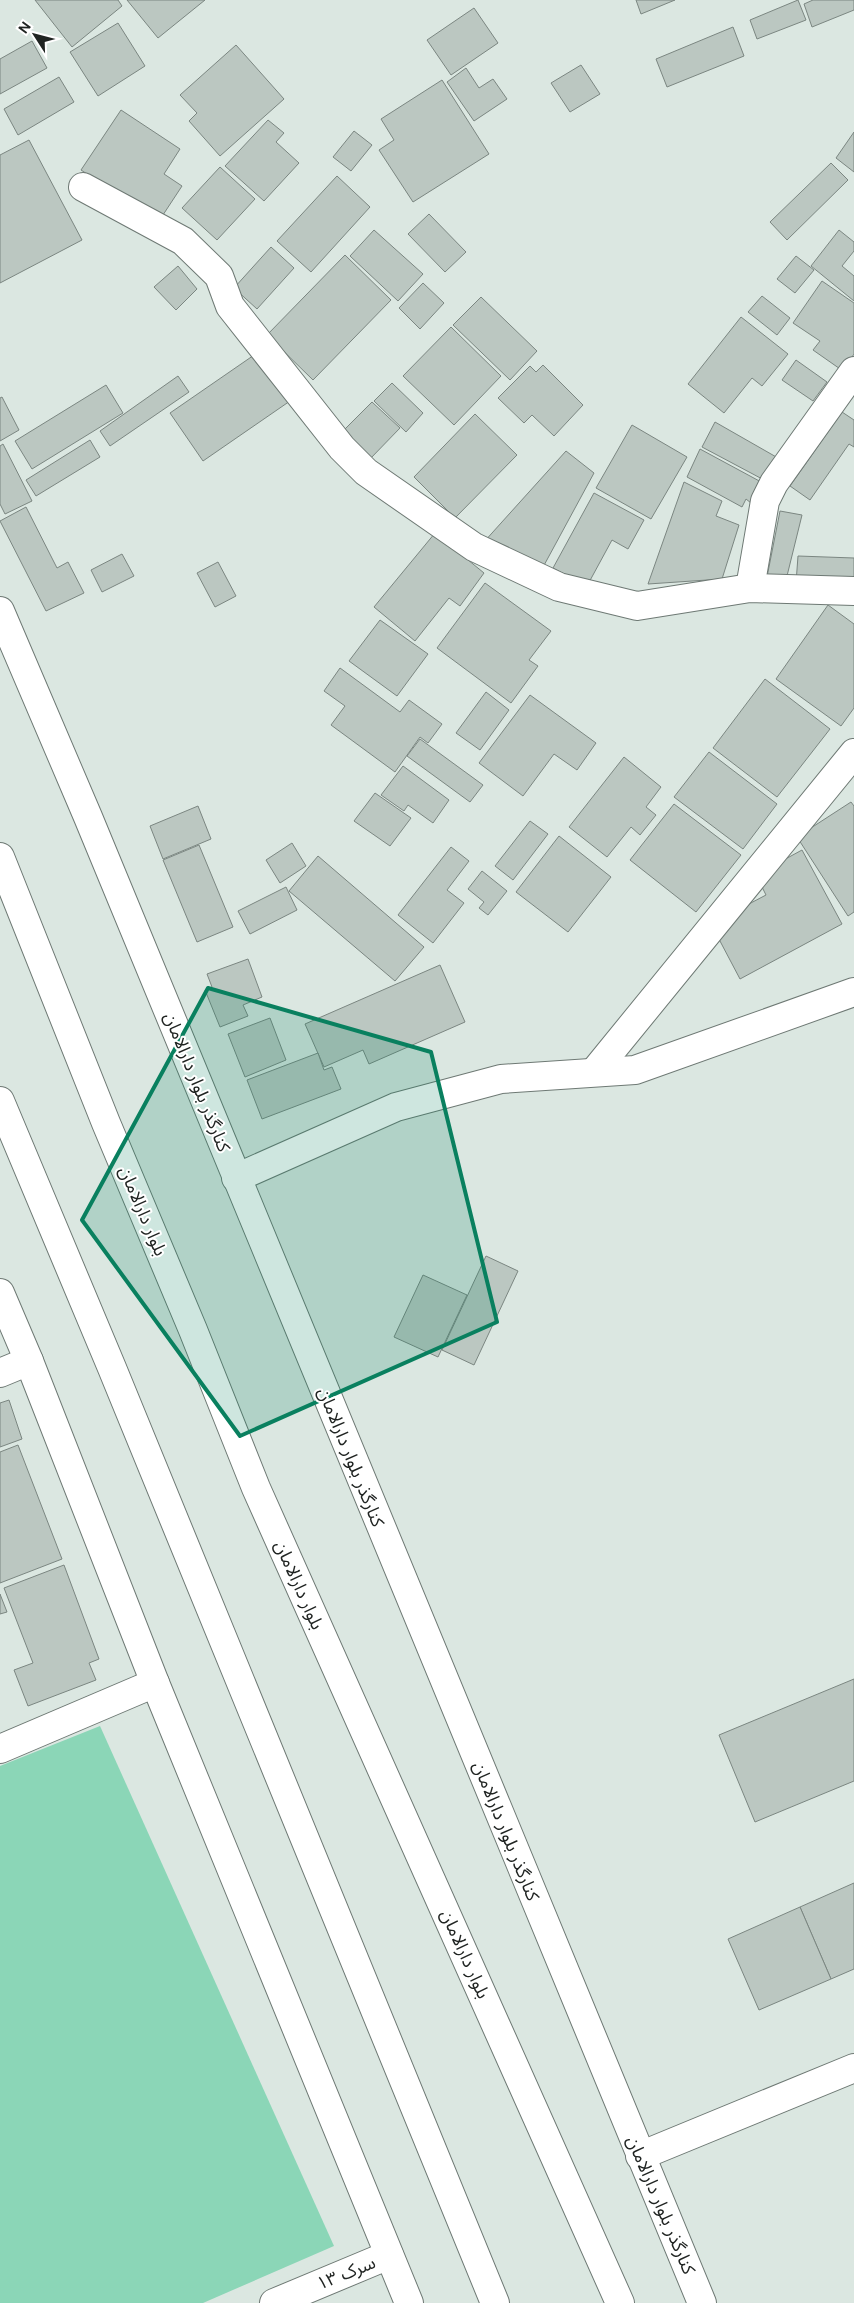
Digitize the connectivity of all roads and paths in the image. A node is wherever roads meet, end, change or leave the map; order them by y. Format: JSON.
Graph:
{"nodes":[{"id":1,"x":83,"y":187,"type":"dead end"},
{"id":2,"x":854,"y":371,"type":"edge"},
{"id":3,"x":750,"y":588,"type":"junction"},
{"id":4,"x":854,"y":591,"type":"edge"},
{"id":5,"x":0,"y":611,"type":"edge"},
{"id":6,"x":854,"y":753,"type":"edge"},
{"id":7,"x":0,"y":857,"type":"edge"},
{"id":8,"x":854,"y":992,"type":"edge"},
{"id":9,"x":594,"y":1072,"type":"junction"},
{"id":10,"x":0,"y":1101,"type":"edge"},
{"id":11,"x":236,"y":1178,"type":"junction"},
{"id":12,"x":0,"y":1294,"type":"edge"},
{"id":13,"x":30,"y":1361,"type":"junction"},
{"id":14,"x":0,"y":1373,"type":"edge"},
{"id":15,"x":155,"y":1683,"type":"junction"},
{"id":16,"x":0,"y":1749,"type":"edge"},
{"id":17,"x":854,"y":2068,"type":"edge"},
{"id":18,"x":640,"y":2156,"type":"junction"},
{"id":19,"x":389,"y":2256,"type":"junction"},
{"id":20,"x":274,"y":2303,"type":"edge"},
{"id":21,"x":409,"y":2303,"type":"edge"},
{"id":22,"x":495,"y":2303,"type":"edge"},
{"id":23,"x":620,"y":2303,"type":"edge"},
{"id":24,"x":702,"y":2303,"type":"edge"}],
"edges":[{"from":1,"to":3,"type":"street"},
{"from":2,"to":3,"type":"street"},
{"from":3,"to":4,"type":"street"},
{"from":5,"to":11,"type":"street","name":"کنارگذر بلوار دارالامان"},
{"from":6,"to":9,"type":"street"},
{"from":7,"to":23,"type":"street","name":"بلوار دارالامان"},
{"from":8,"to":9,"type":"street"},
{"from":9,"to":11,"type":"street"},
{"from":10,"to":22,"type":"street"},
{"from":11,"to":18,"type":"street","name":"کنارگذر بلوار دارالامان"},
{"from":12,"to":13,"type":"street"},
{"from":13,"to":14,"type":"street"},
{"from":13,"to":15,"type":"street"},
{"from":15,"to":16,"type":"street"},
{"from":15,"to":19,"type":"street"},
{"from":17,"to":18,"type":"street"},
{"from":18,"to":24,"type":"street","name":"کنارگذر بلوار دارالامان"},
{"from":19,"to":20,"type":"street","name":"سرک ۱۳"},
{"from":19,"to":21,"type":"street"}]}
